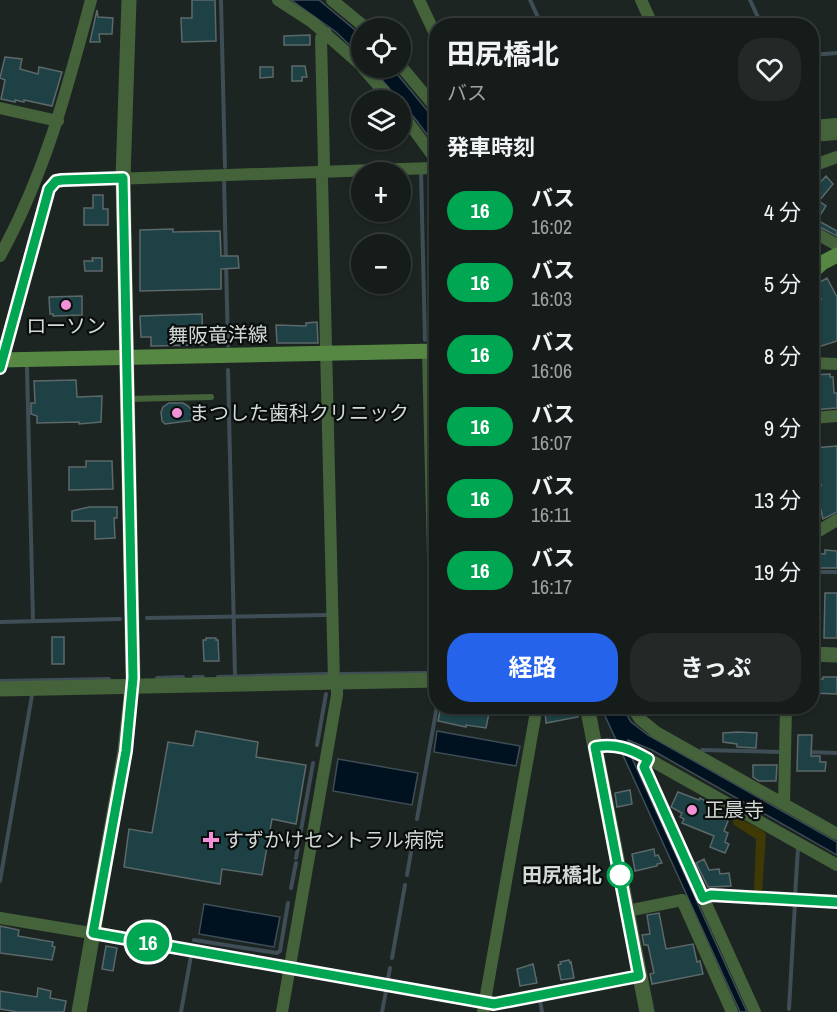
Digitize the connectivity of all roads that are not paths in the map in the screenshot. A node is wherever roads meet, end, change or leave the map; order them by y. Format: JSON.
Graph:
{"nodes":[{"id":1,"x":91,"y":0,"type":"edge"},
{"id":2,"x":129,"y":0,"type":"edge"},
{"id":3,"x":278,"y":0,"type":"edge"},
{"id":4,"x":332,"y":0,"type":"edge"},
{"id":5,"x":419,"y":0,"type":"edge"},
{"id":6,"x":641,"y":0,"type":"edge"},
{"id":7,"x":354,"y":18,"type":"edge"},
{"id":8,"x":649,"y":18,"type":"edge"},
{"id":9,"x":429,"y":21,"type":"edge"},
{"id":10,"x":326,"y":33,"type":"junction"},
{"id":11,"x":351,"y":57,"type":"edge"},
{"id":12,"x":372,"y":78,"type":"edge"},
{"id":13,"x":411,"y":78,"type":"edge"},
{"id":14,"x":382,"y":90,"type":"edge"},
{"id":15,"x":429,"y":100,"type":"edge"},
{"id":16,"x":0,"y":108,"type":"edge"},
{"id":17,"x":58,"y":121,"type":"junction"},
{"id":18,"x":837,"y":123,"type":"edge"},
{"id":19,"x":819,"y":125,"type":"edge"},
{"id":20,"x":411,"y":126,"type":"edge"},
{"id":21,"x":837,"y":134,"type":"edge"},
{"id":22,"x":819,"y":135,"type":"edge"},
{"id":23,"x":429,"y":150,"type":"edge"},
{"id":24,"x":837,"y":157,"type":"edge"},
{"id":25,"x":819,"y":163,"type":"edge"},
{"id":26,"x":429,"y":168,"type":"edge"},
{"id":27,"x":323,"y":171,"type":"junction"},
{"id":28,"x":123,"y":178,"type":"junction"},
{"id":29,"x":819,"y":235,"type":"edge"},
{"id":30,"x":837,"y":245,"type":"edge"},
{"id":31,"x":837,"y":255,"type":"edge"},
{"id":32,"x":0,"y":256,"type":"edge"},
{"id":33,"x":819,"y":266,"type":"edge"},
{"id":34,"x":429,"y":351,"type":"edge"},
{"id":35,"x":327,"y":353,"type":"junction"},
{"id":36,"x":127,"y":358,"type":"junction"},
{"id":37,"x":1,"y":363,"type":"edge"},
{"id":38,"x":819,"y":363,"type":"edge"},
{"id":39,"x":837,"y":364,"type":"edge"},
{"id":40,"x":211,"y":397,"type":"dead end"},
{"id":41,"x":128,"y":399,"type":"junction"},
{"id":42,"x":837,"y":416,"type":"edge"},
{"id":43,"x":819,"y":417,"type":"edge"},
{"id":44,"x":837,"y":520,"type":"edge"},
{"id":45,"x":819,"y":531,"type":"edge"},
{"id":46,"x":819,"y":654,"type":"edge"},
{"id":47,"x":837,"y":655,"type":"edge"},
{"id":48,"x":429,"y":680,"type":"edge"},
{"id":49,"x":335,"y":682,"type":"junction"},
{"id":50,"x":133,"y":686,"type":"junction"},
{"id":51,"x":0,"y":689,"type":"edge"},
{"id":52,"x":536,"y":714,"type":"edge"},
{"id":53,"x":589,"y":714,"type":"edge"},
{"id":54,"x":637,"y":714,"type":"edge"},
{"id":55,"x":786,"y":714,"type":"edge"},
{"id":56,"x":595,"y":747,"type":"junction"},
{"id":57,"x":648,"y":759,"type":"junction"},
{"id":58,"x":784,"y":804,"type":"junction"},
{"id":59,"x":837,"y":834,"type":"edge"},
{"id":60,"x":837,"y":865,"type":"edge"},
{"id":61,"x":703,"y":898,"type":"junction"},
{"id":62,"x":837,"y":902,"type":"edge"},
{"id":63,"x":627,"y":911,"type":"junction"},
{"id":64,"x":0,"y":918,"type":"edge"},
{"id":65,"x":93,"y":933,"type":"junction"},
{"id":66,"x":289,"y":968,"type":"junction"},
{"id":67,"x":639,"y":976,"type":"junction"},
{"id":68,"x":484,"y":1007,"type":"edge"},
{"id":69,"x":79,"y":1012,"type":"edge"},
{"id":70,"x":282,"y":1012,"type":"edge"},
{"id":71,"x":647,"y":1012,"type":"edge"},
{"id":72,"x":732,"y":1012,"type":"edge"},
{"id":73,"x":755,"y":1012,"type":"edge"}],
"edges":[{"from":1,"to":17,"type":"street"},
{"from":2,"to":28,"type":"street"},
{"from":3,"to":10,"type":"street"},
{"from":4,"to":7,"type":"street"},
{"from":5,"to":9,"type":"street"},
{"from":6,"to":8,"type":"street"},
{"from":10,"to":11,"type":"street"},
{"from":10,"to":27,"type":"street"},
{"from":12,"to":14,"type":"street"},
{"from":13,"to":15,"type":"street"},
{"from":16,"to":17,"type":"street"},
{"from":17,"to":32,"type":"street"},
{"from":18,"to":19,"type":"street"},
{"from":20,"to":23,"type":"street"},
{"from":21,"to":22,"type":"street"},
{"from":24,"to":25,"type":"street"},
{"from":26,"to":27,"type":"street"},
{"from":27,"to":28,"type":"street"},
{"from":27,"to":35,"type":"street"},
{"from":28,"to":36,"type":"street"},
{"from":28,"to":37,"type":"street"},
{"from":29,"to":30,"type":"street"},
{"from":31,"to":33,"type":"main road"},
{"from":34,"to":35,"type":"main road","name":"舞阪竜洋線"},
{"from":35,"to":36,"type":"main road","name":"舞阪竜洋線"},
{"from":35,"to":49,"type":"street"},
{"from":36,"to":37,"type":"main road","name":"舞阪竜洋線"},
{"from":36,"to":41,"type":"street"},
{"from":38,"to":39,"type":"street"},
{"from":40,"to":41,"type":"lane"},
{"from":41,"to":50,"type":"street"},
{"from":42,"to":43,"type":"street"},
{"from":44,"to":45,"type":"street"},
{"from":46,"to":47,"type":"street"},
{"from":48,"to":49,"type":"street"},
{"from":49,"to":50,"type":"street"},
{"from":49,"to":66,"type":"street"},
{"from":50,"to":51,"type":"street"},
{"from":50,"to":65,"type":"street"},
{"from":52,"to":68,"type":"street"},
{"from":53,"to":56,"type":"street"},
{"from":54,"to":58,"type":"street"},
{"from":55,"to":58,"type":"street"},
{"from":56,"to":57,"type":"street"},
{"from":56,"to":63,"type":"street"},
{"from":57,"to":60,"type":"street"},
{"from":57,"to":61,"type":"street"},
{"from":58,"to":59,"type":"street"},
{"from":61,"to":62,"type":"street"},
{"from":61,"to":73,"type":"street"},
{"from":63,"to":67,"type":"street"},
{"from":63,"to":72,"type":"street"},
{"from":64,"to":65,"type":"street"},
{"from":65,"to":66,"type":"street"},
{"from":65,"to":69,"type":"street"},
{"from":66,"to":68,"type":"street"},
{"from":66,"to":70,"type":"street"},
{"from":67,"to":68,"type":"street"},
{"from":67,"to":71,"type":"street"}]}
